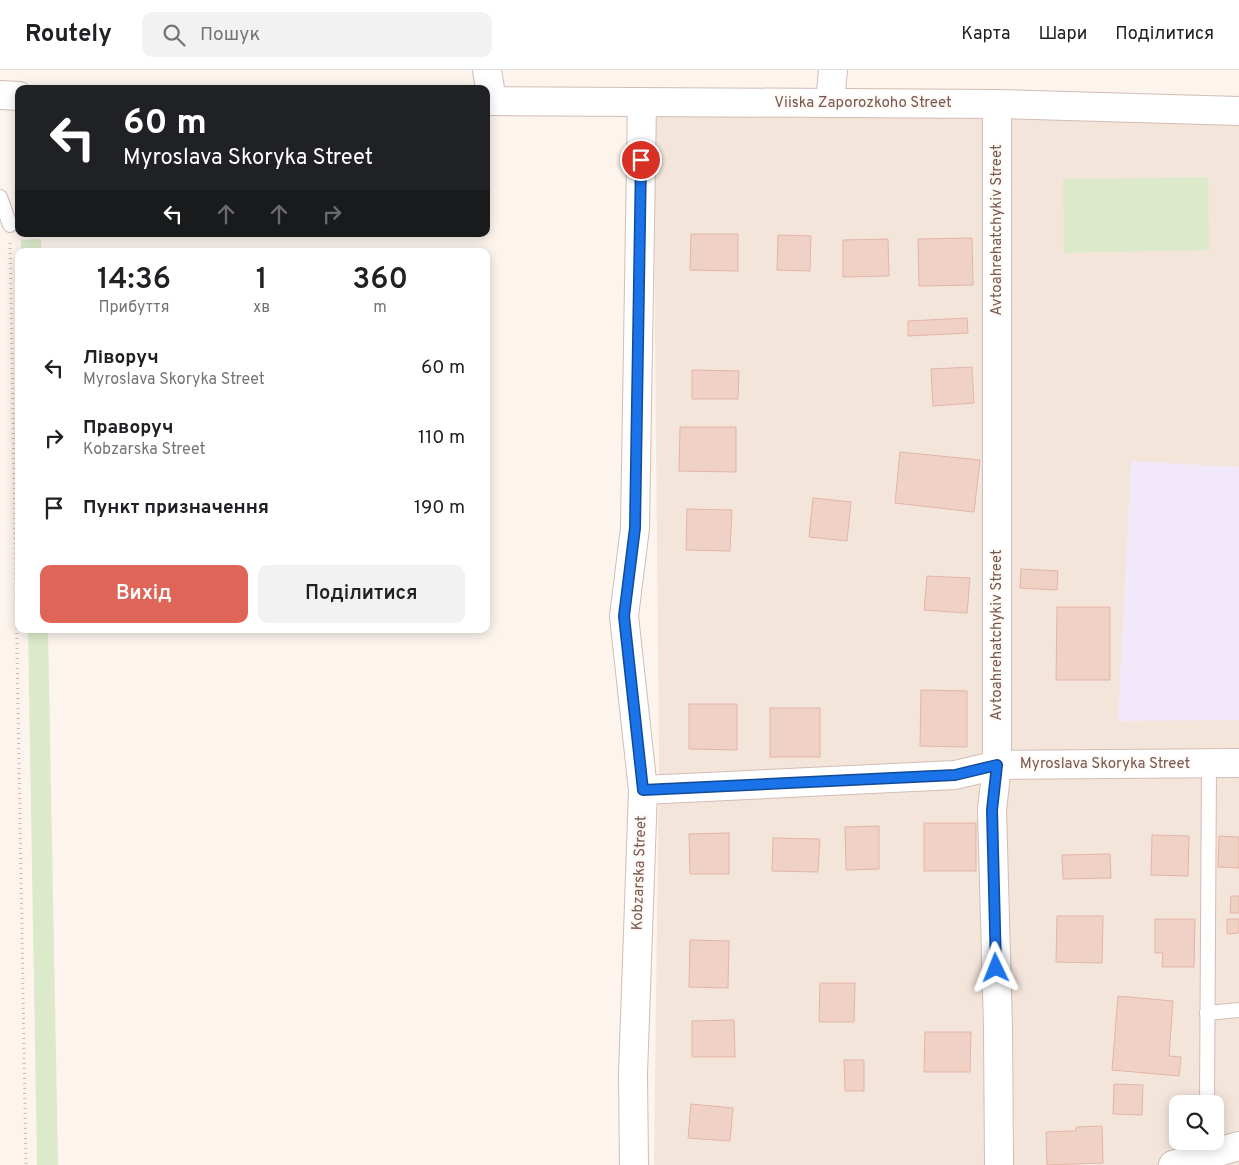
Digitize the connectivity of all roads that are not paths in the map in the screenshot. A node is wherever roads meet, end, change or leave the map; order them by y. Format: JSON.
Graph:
{"nodes":[{"id":1,"x":487,"y":70,"type":"edge"},
{"id":2,"x":833,"y":70,"type":"edge"},
{"id":3,"x":488,"y":85,"type":"edge"},
{"id":4,"x":0,"y":95,"type":"edge"},
{"id":5,"x":15,"y":96,"type":"edge"},
{"id":6,"x":490,"y":102,"type":"edge"},
{"id":7,"x":642,"y":102,"type":"junction"},
{"id":8,"x":830,"y":103,"type":"junction"},
{"id":9,"x":997,"y":104,"type":"junction"},
{"id":10,"x":1239,"y":111,"type":"edge"},
{"id":11,"x":0,"y":196,"type":"edge"},
{"id":12,"x":10,"y":225,"type":"road end"},
{"id":13,"x":1209,"y":764,"type":"junction"},
{"id":14,"x":1239,"y":764,"type":"edge"},
{"id":15,"x":997,"y":765,"type":"junction"},
{"id":16,"x":643,"y":790,"type":"junction"},
{"id":17,"x":1239,"y":1010,"type":"edge"},
{"id":18,"x":1207,"y":1013,"type":"junction"},
{"id":19,"x":1207,"y":1095,"type":"edge"},
{"id":20,"x":1239,"y":1146,"type":"edge"},
{"id":21,"x":1224,"y":1147,"type":"edge"},
{"id":22,"x":1203,"y":1150,"type":"edge"},
{"id":23,"x":634,"y":1165,"type":"edge"},
{"id":24,"x":998,"y":1165,"type":"edge"},
{"id":25,"x":1173,"y":1165,"type":"edge"}],
"edges":[{"from":1,"to":3,"type":"street"},
{"from":2,"to":8,"type":"street"},
{"from":4,"to":5,"type":"street"},
{"from":6,"to":7,"type":"street","name":"Viiska Zaporozkoho Street"},
{"from":7,"to":8,"type":"street","name":"Viiska Zaporozkoho Street"},
{"from":7,"to":16,"type":"street","name":"Kobzarska Street"},
{"from":8,"to":9,"type":"street","name":"Viiska Zaporozkoho Street"},
{"from":9,"to":10,"type":"street","name":"Viiska Zaporozkoho Street"},
{"from":9,"to":15,"type":"street","name":"Avtoahrehatchykiv Street"},
{"from":11,"to":12,"type":"lane"},
{"from":13,"to":14,"type":"street","name":"Myroslava Skoryka Street"},
{"from":13,"to":15,"type":"street","name":"Myroslava Skoryka Street"},
{"from":13,"to":18,"type":"lane"},
{"from":15,"to":16,"type":"street","name":"Myroslava Skoryka Street"},
{"from":15,"to":24,"type":"street","name":"Avtoahrehatchykiv Street"},
{"from":16,"to":23,"type":"street","name":"Kobzarska Street"},
{"from":17,"to":18,"type":"lane"},
{"from":18,"to":19,"type":"lane"},
{"from":20,"to":21,"type":"street"},
{"from":22,"to":25,"type":"street"}]}
